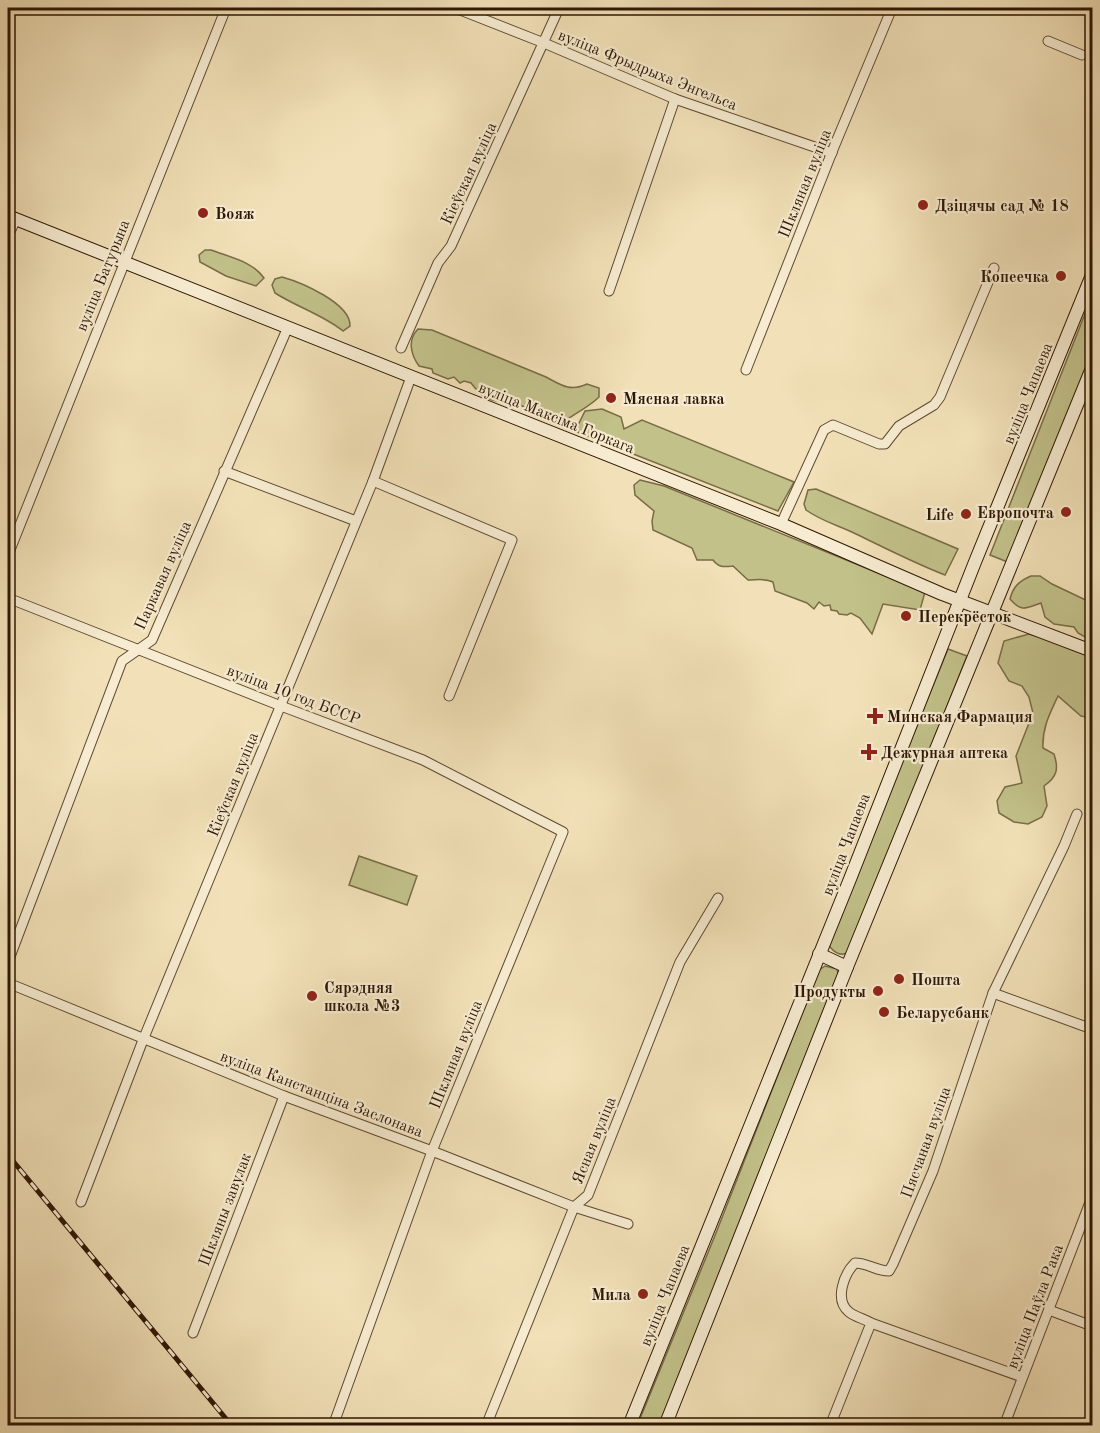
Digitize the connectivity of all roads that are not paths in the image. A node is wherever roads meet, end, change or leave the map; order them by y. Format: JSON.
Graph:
{"nodes":[{"id":1,"x":226,"y":8,"type":"edge"},
{"id":2,"x":455,"y":8,"type":"edge"},
{"id":3,"x":559,"y":8,"type":"edge"},
{"id":4,"x":892,"y":8,"type":"edge"},
{"id":5,"x":1048,"y":41,"type":"dead end"},
{"id":6,"x":544,"y":43,"type":"junction"},
{"id":7,"x":1082,"y":55,"type":"dead end"},
{"id":8,"x":675,"y":99,"type":"junction"},
{"id":9,"x":832,"y":153,"type":"junction"},
{"id":10,"x":12,"y":217,"type":"edge"},
{"id":11,"x":8,"y":236,"type":"edge"},
{"id":12,"x":124,"y":261,"type":"junction"},
{"id":13,"x":994,"y":268,"type":"dead end"},
{"id":14,"x":1092,"y":275,"type":"edge"},
{"id":15,"x":609,"y":291,"type":"dead end"},
{"id":16,"x":288,"y":327,"type":"junction"},
{"id":17,"x":401,"y":348,"type":"dead end"},
{"id":18,"x":1092,"y":368,"type":"edge"},
{"id":19,"x":746,"y":370,"type":"dead end"},
{"id":20,"x":411,"y":377,"type":"junction"},
{"id":21,"x":224,"y":471,"type":"junction"},
{"id":22,"x":373,"y":481,"type":"junction"},
{"id":23,"x":357,"y":521,"type":"junction"},
{"id":24,"x":781,"y":524,"type":"junction"},
{"id":25,"x":8,"y":555,"type":"edge"},
{"id":26,"x":8,"y":598,"type":"edge"},
{"id":27,"x":960,"y":600,"type":"junction"},
{"id":28,"x":992,"y":613,"type":"junction"},
{"id":29,"x":137,"y":650,"type":"junction"},
{"id":30,"x":1092,"y":651,"type":"edge"},
{"id":31,"x":449,"y":696,"type":"dead end"},
{"id":32,"x":281,"y":706,"type":"junction"},
{"id":33,"x":1077,"y":814,"type":"dead end"},
{"id":34,"x":562,"y":832,"type":"joint"},
{"id":35,"x":718,"y":898,"type":"dead end"},
{"id":36,"x":819,"y":954,"type":"junction"},
{"id":37,"x":8,"y":962,"type":"edge"},
{"id":38,"x":848,"y":966,"type":"junction"},
{"id":39,"x":8,"y":983,"type":"edge"},
{"id":40,"x":993,"y":993,"type":"junction"},
{"id":41,"x":1092,"y":1029,"type":"edge"},
{"id":42,"x":143,"y":1040,"type":"junction"},
{"id":43,"x":284,"y":1096,"type":"junction"},
{"id":44,"x":432,"y":1151,"type":"junction"},
{"id":45,"x":1092,"y":1197,"type":"edge"},
{"id":46,"x":81,"y":1203,"type":"dead end"},
{"id":47,"x":574,"y":1207,"type":"junction"},
{"id":48,"x":628,"y":1224,"type":"dead end"},
{"id":49,"x":1049,"y":1310,"type":"junction"},
{"id":50,"x":872,"y":1323,"type":"junction"},
{"id":51,"x":1092,"y":1326,"type":"edge"},
{"id":52,"x":193,"y":1333,"type":"dead end"},
{"id":53,"x":1022,"y":1377,"type":"junction"},
{"id":54,"x":333,"y":1425,"type":"edge"},
{"id":55,"x":486,"y":1425,"type":"edge"},
{"id":56,"x":629,"y":1425,"type":"edge"},
{"id":57,"x":665,"y":1425,"type":"edge"},
{"id":58,"x":830,"y":1425,"type":"edge"},
{"id":59,"x":1004,"y":1425,"type":"edge"}],
"edges":[{"from":1,"to":12,"type":"street","name":"вуліца Батурына"},
{"from":2,"to":6,"type":"street","name":"вуліца Фрыдрыха Энгельса"},
{"from":3,"to":6,"type":"street","name":"Кіеўская вуліца"},
{"from":4,"to":9,"type":"street","name":"Шкляная вуліца"},
{"from":5,"to":7,"type":"street"},
{"from":6,"to":8,"type":"street","name":"вуліца Фрыдрыха Энгельса"},
{"from":6,"to":17,"type":"street","name":"Кіеўская вуліца"},
{"from":8,"to":9,"type":"street","name":"вуліца Фрыдрыха Энгельса"},
{"from":8,"to":15,"type":"street"},
{"from":9,"to":19,"type":"street","name":"Шкляная вуліца"},
{"from":10,"to":11,"type":"street"},
{"from":10,"to":12,"type":"main road","name":"вуліца Максіма Горкага"},
{"from":12,"to":16,"type":"main road","name":"вуліца Максіма Горкага"},
{"from":12,"to":25,"type":"street","name":"вуліца Батурына"},
{"from":13,"to":24,"type":"street"},
{"from":14,"to":27,"type":"main road","name":"вуліца Чапаева"},
{"from":16,"to":20,"type":"main road","name":"вуліца Максіма Горкага"},
{"from":16,"to":21,"type":"street","name":"Паркавая вуліца"},
{"from":18,"to":28,"type":"main road"},
{"from":20,"to":22,"type":"street","name":"Кіеўская вуліца"},
{"from":20,"to":24,"type":"main road","name":"вуліца Максіма Горкага"},
{"from":21,"to":23,"type":"street"},
{"from":21,"to":29,"type":"street","name":"Паркавая вуліца"},
{"from":22,"to":23,"type":"street","name":"Кіеўская вуліца"},
{"from":22,"to":31,"type":"street"},
{"from":23,"to":32,"type":"street","name":"Кіеўская вуліца"},
{"from":24,"to":27,"type":"main road","name":"вуліца Максіма Горкага"},
{"from":26,"to":29,"type":"street","name":"вуліца 10 год БССР"},
{"from":27,"to":28,"type":"main road","name":"вуліца Максіма Горкага"},
{"from":27,"to":36,"type":"main road","name":"вуліца Чапаева"},
{"from":28,"to":30,"type":"main road","name":"вуліца Максіма Горкага"},
{"from":28,"to":38,"type":"main road"},
{"from":29,"to":32,"type":"street","name":"вуліца 10 год БССР"},
{"from":29,"to":37,"type":"street","name":"Паркавая вуліца"},
{"from":32,"to":34,"type":"street","name":"вуліца 10 год БССР"},
{"from":32,"to":42,"type":"street","name":"Кіеўская вуліца"},
{"from":33,"to":40,"type":"street","name":"Пясчаная вуліца"},
{"from":34,"to":44,"type":"street","name":"Шкляная вуліца"},
{"from":35,"to":47,"type":"street","name":"Ясная вуліца"},
{"from":36,"to":38,"type":"main road"},
{"from":36,"to":56,"type":"main road","name":"вуліца Чапаева"},
{"from":38,"to":57,"type":"main road"},
{"from":39,"to":42,"type":"street","name":"вуліца Канстанціна Заслонава"},
{"from":40,"to":41,"type":"street"},
{"from":40,"to":50,"type":"street","name":"Пясчаная вуліца"},
{"from":42,"to":43,"type":"street","name":"вуліца Канстанціна Заслонава"},
{"from":42,"to":46,"type":"street","name":"Кіеўская вуліца"},
{"from":43,"to":44,"type":"street","name":"вуліца Канстанціна Заслонава"},
{"from":43,"to":52,"type":"street","name":"Шкляны завулак"},
{"from":44,"to":47,"type":"street","name":"вуліца Канстанціна Заслонава"},
{"from":44,"to":54,"type":"street","name":"Шкляная вуліца"},
{"from":45,"to":49,"type":"street","name":"вуліца Паўла Рака"},
{"from":47,"to":48,"type":"street","name":"вуліца Канстанціна Заслонава"},
{"from":47,"to":55,"type":"street","name":"Ясная вуліца"},
{"from":49,"to":51,"type":"street"},
{"from":49,"to":53,"type":"street","name":"вуліца Паўла Рака"},
{"from":50,"to":53,"type":"street"},
{"from":50,"to":58,"type":"street"},
{"from":53,"to":59,"type":"street","name":"вуліца Паўла Рака"}]}
